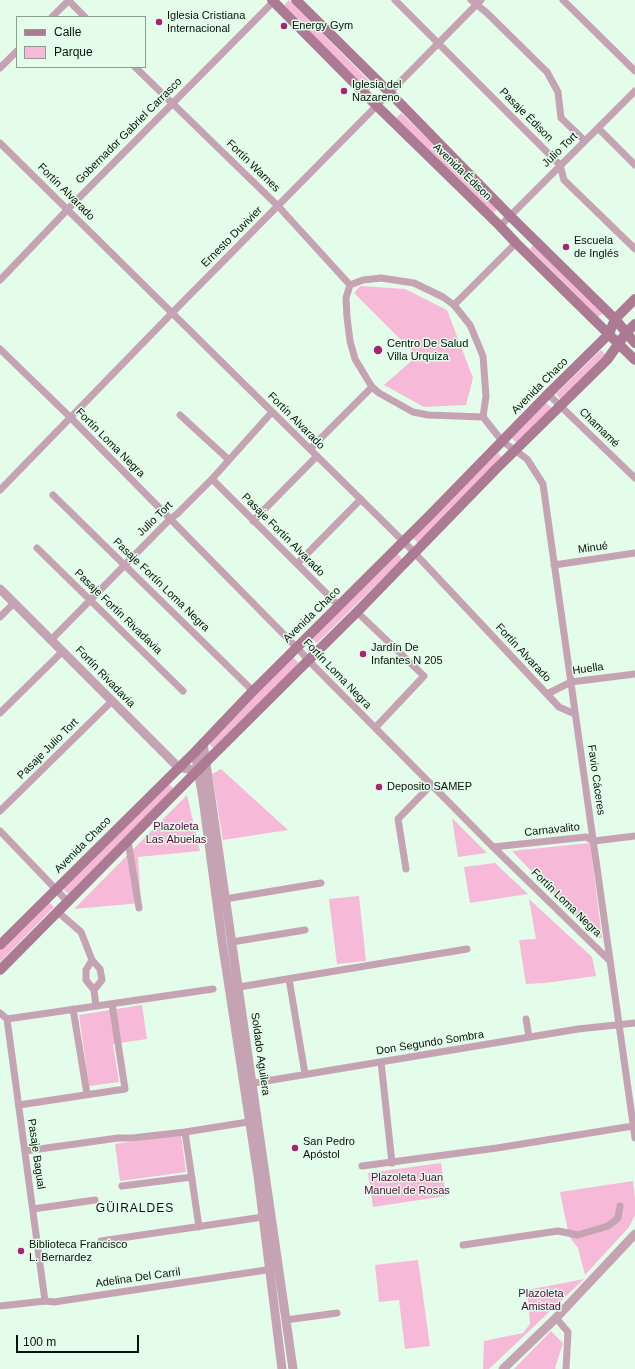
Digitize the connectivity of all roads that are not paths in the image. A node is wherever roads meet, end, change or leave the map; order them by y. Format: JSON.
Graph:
{"nodes":[{"id":1,"x":68,"y":0,"type":"edge"},
{"id":2,"x":273,"y":0,"type":"edge"},
{"id":3,"x":296,"y":0,"type":"edge"},
{"id":4,"x":395,"y":0,"type":"edge"},
{"id":5,"x":563,"y":0,"type":"edge"},
{"id":6,"x":476,"y":2,"type":"edge"},
{"id":7,"x":53,"y":16,"type":"edge"},
{"id":8,"x":84,"y":16,"type":"edge"},
{"id":9,"x":439,"y":44,"type":"junction"},
{"id":10,"x":16,"y":53,"type":"edge"},
{"id":11,"x":0,"y":68,"type":"edge"},
{"id":12,"x":136,"y":68,"type":"edge"},
{"id":13,"x":635,"y":71,"type":"edge"},
{"id":14,"x":635,"y":90,"type":"edge"},
{"id":15,"x":390,"y":93,"type":"junction"},
{"id":16,"x":172,"y":103,"type":"junction"},
{"id":17,"x":377,"y":106,"type":"junction"},
{"id":18,"x":598,"y":128,"type":"junction"},
{"id":19,"x":585,"y":141,"type":"junction"},
{"id":20,"x":0,"y":143,"type":"edge"},
{"id":21,"x":560,"y":165,"type":"junction"},
{"id":22,"x":635,"y":165,"type":"edge"},
{"id":23,"x":278,"y":206,"type":"junction"},
{"id":24,"x":68,"y":209,"type":"junction"},
{"id":25,"x":510,"y":216,"type":"junction"},
{"id":26,"x":500,"y":226,"type":"junction"},
{"id":27,"x":516,"y":243,"type":"junction"},
{"id":28,"x":635,"y":249,"type":"edge"},
{"id":29,"x":0,"y":280,"type":"edge"},
{"id":30,"x":350,"y":285,"type":"junction"},
{"id":31,"x":635,"y":299,"type":"edge"},
{"id":32,"x":454,"y":305,"type":"junction"},
{"id":33,"x":172,"y":313,"type":"junction"},
{"id":34,"x":615,"y":320,"type":"junction"},
{"id":35,"x":635,"y":324,"type":"edge"},
{"id":36,"x":626,"y":333,"type":"junction"},
{"id":37,"x":609,"y":334,"type":"junction"},
{"id":38,"x":635,"y":343,"type":"edge"},
{"id":39,"x":619,"y":344,"type":"junction"},
{"id":40,"x":0,"y":349,"type":"edge"},
{"id":41,"x":635,"y":360,"type":"edge"},
{"id":42,"x":372,"y":387,"type":"junction"},
{"id":43,"x":548,"y":394,"type":"junction"},
{"id":44,"x":560,"y":406,"type":"junction"},
{"id":45,"x":272,"y":412,"type":"junction"},
{"id":46,"x":180,"y":415,"type":"dead end"},
{"id":47,"x":70,"y":417,"type":"junction"},
{"id":48,"x":484,"y":417,"type":"junction"},
{"id":49,"x":502,"y":441,"type":"junction"},
{"id":50,"x":310,"y":449,"type":"junction"},
{"id":51,"x":516,"y":451,"type":"junction"},
{"id":52,"x":317,"y":456,"type":"junction"},
{"id":53,"x":229,"y":460,"type":"junction"},
{"id":54,"x":635,"y":478,"type":"edge"},
{"id":55,"x":212,"y":479,"type":"junction"},
{"id":56,"x":0,"y":490,"type":"edge"},
{"id":57,"x":53,"y":495,"type":"dead end"},
{"id":58,"x":360,"y":499,"type":"junction"},
{"id":59,"x":170,"y":519,"type":"junction"},
{"id":60,"x":253,"y":521,"type":"junction"},
{"id":61,"x":404,"y":542,"type":"junction"},
{"id":62,"x":37,"y":548,"type":"dead end"},
{"id":63,"x":414,"y":553,"type":"junction"},
{"id":64,"x":635,"y":553,"type":"edge"},
{"id":65,"x":296,"y":564,"type":"junction"},
{"id":66,"x":125,"y":565,"type":"junction"},
{"id":67,"x":554,"y":565,"type":"junction"},
{"id":68,"x":0,"y":589,"type":"edge"},
{"id":69,"x":91,"y":600,"type":"junction"},
{"id":70,"x":14,"y":603,"type":"junction"},
{"id":71,"x":339,"y":606,"type":"junction"},
{"id":72,"x":357,"y":612,"type":"junction"},
{"id":73,"x":0,"y":617,"type":"edge"},
{"id":74,"x":51,"y":640,"type":"junction"},
{"id":75,"x":296,"y":647,"type":"junction"},
{"id":76,"x":63,"y":651,"type":"junction"},
{"id":77,"x":308,"y":660,"type":"junction"},
{"id":78,"x":635,"y":674,"type":"edge"},
{"id":79,"x":571,"y":682,"type":"junction"},
{"id":80,"x":183,"y":691,"type":"dead end"},
{"id":81,"x":253,"y":691,"type":"junction"},
{"id":82,"x":546,"y":694,"type":"junction"},
{"id":83,"x":112,"y":702,"type":"junction"},
{"id":84,"x":0,"y":713,"type":"edge"},
{"id":85,"x":575,"y":714,"type":"junction"},
{"id":86,"x":375,"y":728,"type":"junction"},
{"id":87,"x":203,"y":743,"type":"junction"},
{"id":88,"x":194,"y":752,"type":"junction"},
{"id":89,"x":206,"y":762,"type":"junction"},
{"id":90,"x":178,"y":767,"type":"junction"},
{"id":91,"x":198,"y":771,"type":"junction"},
{"id":92,"x":431,"y":785,"type":"junction"},
{"id":93,"x":0,"y":811,"type":"edge"},
{"id":94,"x":0,"y":831,"type":"edge"},
{"id":95,"x":635,"y":836,"type":"edge"},
{"id":96,"x":128,"y":841,"type":"junction"},
{"id":97,"x":594,"y":841,"type":"junction"},
{"id":98,"x":494,"y":847,"type":"junction"},
{"id":99,"x":406,"y":869,"type":"dead end"},
{"id":100,"x":321,"y":883,"type":"dead end"},
{"id":101,"x":55,"y":889,"type":"junction"},
{"id":102,"x":225,"y":899,"type":"junction"},
{"id":103,"x":68,"y":902,"type":"junction"},
{"id":104,"x":139,"y":908,"type":"dead end"},
{"id":105,"x":58,"y":912,"type":"junction"},
{"id":106,"x":305,"y":930,"type":"dead end"},
{"id":107,"x":232,"y":942,"type":"junction"},
{"id":108,"x":0,"y":945,"type":"edge"},
{"id":109,"x":467,"y":949,"type":"dead end"},
{"id":110,"x":92,"y":960,"type":"junction"},
{"id":111,"x":610,"y":961,"type":"junction"},
{"id":112,"x":0,"y":970,"type":"edge"},
{"id":113,"x":289,"y":978,"type":"junction"},
{"id":114,"x":234,"y":988,"type":"junction"},
{"id":115,"x":213,"y":989,"type":"dead end"},
{"id":116,"x":94,"y":990,"type":"junction"},
{"id":117,"x":112,"y":1004,"type":"junction"},
{"id":118,"x":96,"y":1006,"type":"junction"},
{"id":119,"x":73,"y":1009,"type":"junction"},
{"id":120,"x":0,"y":1013,"type":"edge"},
{"id":121,"x":7,"y":1019,"type":"junction"},
{"id":122,"x":526,"y":1019,"type":"dead end"},
{"id":123,"x":635,"y":1023,"type":"edge"},
{"id":124,"x":620,"y":1024,"type":"junction"},
{"id":125,"x":529,"y":1038,"type":"junction"},
{"id":126,"x":381,"y":1062,"type":"junction"},
{"id":127,"x":305,"y":1074,"type":"junction"},
{"id":128,"x":248,"y":1084,"type":"junction"},
{"id":129,"x":87,"y":1094,"type":"junction"},
{"id":130,"x":19,"y":1105,"type":"junction"},
{"id":131,"x":248,"y":1122,"type":"junction"},
{"id":132,"x":633,"y":1126,"type":"junction"},
{"id":133,"x":185,"y":1132,"type":"junction"},
{"id":134,"x":635,"y":1138,"type":"edge"},
{"id":135,"x":25,"y":1151,"type":"junction"},
{"id":136,"x":392,"y":1163,"type":"junction"},
{"id":137,"x":362,"y":1166,"type":"dead end"},
{"id":138,"x":192,"y":1177,"type":"junction"},
{"id":139,"x":262,"y":1183,"type":"junction"},
{"id":140,"x":122,"y":1186,"type":"dead end"},
{"id":141,"x":95,"y":1200,"type":"dead end"},
{"id":142,"x":620,"y":1206,"type":"dead end"},
{"id":143,"x":33,"y":1209,"type":"junction"},
{"id":144,"x":263,"y":1217,"type":"junction"},
{"id":145,"x":199,"y":1227,"type":"junction"},
{"id":146,"x":635,"y":1234,"type":"edge"},
{"id":147,"x":101,"y":1241,"type":"dead end"},
{"id":148,"x":463,"y":1246,"type":"dead end"},
{"id":149,"x":274,"y":1269,"type":"junction"},
{"id":150,"x":45,"y":1301,"type":"junction"},
{"id":151,"x":0,"y":1306,"type":"edge"},
{"id":152,"x":337,"y":1313,"type":"dead end"},
{"id":153,"x":556,"y":1318,"type":"junction"},
{"id":154,"x":286,"y":1320,"type":"junction"},
{"id":155,"x":282,"y":1369,"type":"edge"},
{"id":156,"x":293,"y":1369,"type":"edge"},
{"id":157,"x":503,"y":1369,"type":"edge"},
{"id":158,"x":566,"y":1369,"type":"edge"}],
"edges":[{"from":1,"to":7,"type":"street"},
{"from":1,"to":8,"type":"street"},
{"from":2,"to":16,"type":"street","name":"Gobernador Gabriel Carrasco"},
{"from":2,"to":17,"type":"main road","name":"Avenida Édison"},
{"from":3,"to":15,"type":"main road","name":"Avenida Édison"},
{"from":4,"to":9,"type":"street","name":"Pasaje Édison"},
{"from":5,"to":13,"type":"street"},
{"from":6,"to":9,"type":"street","name":"Ernesto Duvivier"},
{"from":6,"to":19,"type":"street"},
{"from":9,"to":15,"type":"street","name":"Ernesto Duvivier"},
{"from":9,"to":21,"type":"street","name":"Pasaje Édison"},
{"from":10,"to":11,"type":"street"},
{"from":12,"to":16,"type":"street","name":"Fortín Warnes"},
{"from":14,"to":18,"type":"street","name":"Julio Tort"},
{"from":15,"to":17,"type":"street","name":"Ernesto Duvivier"},
{"from":15,"to":25,"type":"main road","name":"Avenida Édison"},
{"from":16,"to":23,"type":"street","name":"Fortín Warnes"},
{"from":16,"to":24,"type":"street","name":"Gobernador Gabriel Carrasco"},
{"from":17,"to":23,"type":"street","name":"Ernesto Duvivier"},
{"from":17,"to":26,"type":"main road","name":"Avenida Édison"},
{"from":18,"to":19,"type":"street","name":"Julio Tort"},
{"from":18,"to":22,"type":"street"},
{"from":19,"to":21,"type":"street","name":"Julio Tort"},
{"from":20,"to":24,"type":"street","name":"Fortín Alvarado"},
{"from":21,"to":25,"type":"street","name":"Julio Tort"},
{"from":21,"to":28,"type":"street","name":"Pasaje Édison"},
{"from":23,"to":30,"type":"street","name":"Fortín Warnes"},
{"from":23,"to":33,"type":"street","name":"Ernesto Duvivier"},
{"from":24,"to":29,"type":"street","name":"Gobernador Gabriel Carrasco"},
{"from":24,"to":33,"type":"street","name":"Fortín Alvarado"},
{"from":25,"to":26,"type":"street","name":"Julio Tort"},
{"from":25,"to":34,"type":"main road","name":"Avenida Édison"},
{"from":26,"to":27,"type":"main road","name":"Avenida Édison"},
{"from":27,"to":32,"type":"street"},
{"from":27,"to":37,"type":"main road","name":"Avenida Édison"},
{"from":30,"to":32,"type":"street"},
{"from":30,"to":42,"type":"street"},
{"from":31,"to":34,"type":"main road","name":"Avenida Chaco"},
{"from":32,"to":48,"type":"street"},
{"from":33,"to":45,"type":"street","name":"Fortín Alvarado"},
{"from":33,"to":47,"type":"street","name":"Ernesto Duvivier"},
{"from":34,"to":36,"type":"main road","name":"Avenida Édison"},
{"from":34,"to":37,"type":"main road","name":"Avenida Chaco"},
{"from":35,"to":36,"type":"main road"},
{"from":36,"to":38,"type":"main road","name":"Avenida Édison"},
{"from":36,"to":39,"type":"main road"},
{"from":37,"to":39,"type":"main road","name":"Avenida Édison"},
{"from":37,"to":43,"type":"main road","name":"Avenida Chaco"},
{"from":39,"to":41,"type":"main road","name":"Avenida Édison"},
{"from":39,"to":44,"type":"main road"},
{"from":40,"to":47,"type":"street","name":"Fortín Loma Negra"},
{"from":42,"to":48,"type":"street"},
{"from":42,"to":50,"type":"street"},
{"from":43,"to":44,"type":"street","name":"Chamamé"},
{"from":43,"to":49,"type":"main road","name":"Avenida Chaco"},
{"from":44,"to":51,"type":"main road"},
{"from":44,"to":54,"type":"street","name":"Chamamé"},
{"from":45,"to":50,"type":"street","name":"Fortín Alvarado"},
{"from":45,"to":53,"type":"street","name":"Julio Tort"},
{"from":46,"to":53,"type":"street"},
{"from":47,"to":56,"type":"street","name":"Ernesto Duvivier"},
{"from":47,"to":59,"type":"street","name":"Fortín Loma Negra"},
{"from":48,"to":49,"type":"street"},
{"from":49,"to":51,"type":"street","name":"Favio Cáceres"},
{"from":49,"to":61,"type":"main road","name":"Avenida Chaco"},
{"from":50,"to":52,"type":"street","name":"Fortín Alvarado"},
{"from":51,"to":63,"type":"main road"},
{"from":51,"to":67,"type":"street","name":"Favio Cáceres"},
{"from":52,"to":58,"type":"street","name":"Fortín Alvarado"},
{"from":52,"to":60,"type":"street"},
{"from":53,"to":55,"type":"street","name":"Julio Tort"},
{"from":55,"to":59,"type":"street","name":"Julio Tort"},
{"from":55,"to":60,"type":"street","name":"Pasaje Fortín Alvarado"},
{"from":57,"to":66,"type":"street","name":"Pasaje Fortín Loma Negra"},
{"from":58,"to":61,"type":"street","name":"Fortín Alvarado"},
{"from":58,"to":65,"type":"street"},
{"from":59,"to":66,"type":"street","name":"Julio Tort"},
{"from":59,"to":75,"type":"street","name":"Fortín Loma Negra"},
{"from":60,"to":65,"type":"street","name":"Pasaje Fortín Alvarado"},
{"from":61,"to":63,"type":"street","name":"Fortín Alvarado"},
{"from":61,"to":71,"type":"main road","name":"Avenida Chaco"},
{"from":62,"to":69,"type":"street","name":"Pasaje Fortín Rivadavia"},
{"from":63,"to":72,"type":"main road"},
{"from":63,"to":82,"type":"street","name":"Fortín Alvarado"},
{"from":64,"to":67,"type":"street","name":"Minué"},
{"from":65,"to":71,"type":"street","name":"Pasaje Fortín Alvarado"},
{"from":66,"to":69,"type":"street","name":"Julio Tort"},
{"from":66,"to":81,"type":"street","name":"Pasaje Fortín Loma Negra"},
{"from":67,"to":79,"type":"street","name":"Favio Cáceres"},
{"from":68,"to":70,"type":"street","name":"Fortín Rivadavia"},
{"from":69,"to":74,"type":"street","name":"Julio Tort"},
{"from":69,"to":80,"type":"street","name":"Pasaje Fortín Rivadavia"},
{"from":70,"to":73,"type":"street"},
{"from":70,"to":74,"type":"street","name":"Fortín Rivadavia"},
{"from":71,"to":75,"type":"main road","name":"Avenida Chaco"},
{"from":72,"to":77,"type":"main road"},
{"from":72,"to":86,"type":"street"},
{"from":74,"to":76,"type":"street","name":"Fortín Rivadavia"},
{"from":75,"to":77,"type":"street","name":"Fortín Loma Negra"},
{"from":75,"to":81,"type":"main road","name":"Avenida Chaco"},
{"from":76,"to":83,"type":"street","name":"Fortín Rivadavia"},
{"from":76,"to":84,"type":"street"},
{"from":77,"to":86,"type":"street","name":"Fortín Loma Negra"},
{"from":77,"to":89,"type":"main road"},
{"from":78,"to":79,"type":"street","name":"Huella"},
{"from":79,"to":82,"type":"street","name":"Huella"},
{"from":79,"to":85,"type":"street","name":"Favio Cáceres"},
{"from":81,"to":87,"type":"main road","name":"Avenida Chaco"},
{"from":82,"to":85,"type":"street","name":"Fortín Alvarado"},
{"from":83,"to":90,"type":"street","name":"Fortín Rivadavia"},
{"from":83,"to":93,"type":"street","name":"Pasaje Julio Tort"},
{"from":85,"to":97,"type":"street","name":"Favio Cáceres"},
{"from":86,"to":92,"type":"street","name":"Fortín Loma Negra"},
{"from":87,"to":88,"type":"main road","name":"Avenida Chaco"},
{"from":87,"to":89,"type":"street","name":"Soldado Aguilera"},
{"from":88,"to":90,"type":"main road","name":"Avenida Chaco"},
{"from":88,"to":91,"type":"street","name":"Soldado Aguilera"},
{"from":89,"to":91,"type":"main road"},
{"from":89,"to":102,"type":"street","name":"Soldado Aguilera"},
{"from":90,"to":91,"type":"street"},
{"from":90,"to":101,"type":"main road","name":"Avenida Chaco"},
{"from":91,"to":96,"type":"main road"},
{"from":91,"to":114,"type":"street","name":"Soldado Aguilera"},
{"from":92,"to":98,"type":"street","name":"Fortín Loma Negra"},
{"from":92,"to":99,"type":"street"},
{"from":94,"to":101,"type":"street"},
{"from":95,"to":97,"type":"street","name":"Carnavalito"},
{"from":96,"to":103,"type":"main road"},
{"from":96,"to":104,"type":"street"},
{"from":97,"to":98,"type":"street","name":"Carnavalito"},
{"from":97,"to":111,"type":"street","name":"Favio Cáceres"},
{"from":98,"to":111,"type":"street","name":"Fortín Loma Negra"},
{"from":100,"to":102,"type":"street"},
{"from":101,"to":103,"type":"street"},
{"from":101,"to":108,"type":"main road","name":"Avenida Chaco"},
{"from":102,"to":107,"type":"street","name":"Soldado Aguilera"},
{"from":103,"to":105,"type":"main road"},
{"from":105,"to":110,"type":"street"},
{"from":105,"to":112,"type":"main road"},
{"from":106,"to":107,"type":"street"},
{"from":107,"to":114,"type":"street","name":"Soldado Aguilera"},
{"from":109,"to":113,"type":"street"},
{"from":110,"to":116,"type":"street"},
{"from":110,"to":116,"type":"street"},
{"from":111,"to":124,"type":"street","name":"Favio Cáceres"},
{"from":113,"to":114,"type":"street"},
{"from":113,"to":127,"type":"street"},
{"from":114,"to":128,"type":"street","name":"Soldado Aguilera"},
{"from":115,"to":117,"type":"street"},
{"from":116,"to":118,"type":"street"},
{"from":117,"to":118,"type":"street"},
{"from":117,"to":129,"type":"street"},
{"from":118,"to":119,"type":"street"},
{"from":119,"to":121,"type":"street"},
{"from":119,"to":129,"type":"street"},
{"from":120,"to":121,"type":"street"},
{"from":121,"to":130,"type":"street","name":"Pasaje Bagual"},
{"from":122,"to":125,"type":"street"},
{"from":123,"to":124,"type":"street","name":"Don Segundo Sombra"},
{"from":124,"to":125,"type":"street","name":"Don Segundo Sombra"},
{"from":124,"to":132,"type":"street","name":"Favio Cáceres"},
{"from":125,"to":126,"type":"street","name":"Don Segundo Sombra"},
{"from":126,"to":127,"type":"street","name":"Don Segundo Sombra"},
{"from":126,"to":136,"type":"street"},
{"from":127,"to":128,"type":"street","name":"Don Segundo Sombra"},
{"from":128,"to":131,"type":"street","name":"Soldado Aguilera"},
{"from":128,"to":139,"type":"street","name":"Soldado Aguilera"},
{"from":129,"to":130,"type":"street"},
{"from":130,"to":135,"type":"street","name":"Pasaje Bagual"},
{"from":131,"to":133,"type":"street"},
{"from":131,"to":139,"type":"street","name":"Soldado Aguilera"},
{"from":132,"to":134,"type":"street","name":"Favio Cáceres"},
{"from":132,"to":136,"type":"street"},
{"from":133,"to":135,"type":"street"},
{"from":133,"to":138,"type":"street"},
{"from":135,"to":143,"type":"street","name":"Pasaje Bagual"},
{"from":136,"to":137,"type":"street"},
{"from":138,"to":140,"type":"street"},
{"from":138,"to":145,"type":"street"},
{"from":139,"to":144,"type":"street","name":"Soldado Aguilera"},
{"from":139,"to":149,"type":"street","name":"Soldado Aguilera"},
{"from":141,"to":143,"type":"street"},
{"from":142,"to":148,"type":"street"},
{"from":143,"to":150,"type":"street","name":"Pasaje Bagual"},
{"from":144,"to":145,"type":"street"},
{"from":144,"to":149,"type":"street","name":"Soldado Aguilera"},
{"from":145,"to":147,"type":"street"},
{"from":146,"to":153,"type":"street"},
{"from":149,"to":150,"type":"street","name":"Adelina Del Carril"},
{"from":149,"to":154,"type":"street","name":"Soldado Aguilera"},
{"from":149,"to":155,"type":"street","name":"Soldado Aguilera"},
{"from":150,"to":151,"type":"street","name":"Adelina Del Carril"},
{"from":152,"to":154,"type":"street"},
{"from":153,"to":157,"type":"street"},
{"from":153,"to":158,"type":"street"},
{"from":154,"to":156,"type":"street","name":"Soldado Aguilera"}]}
